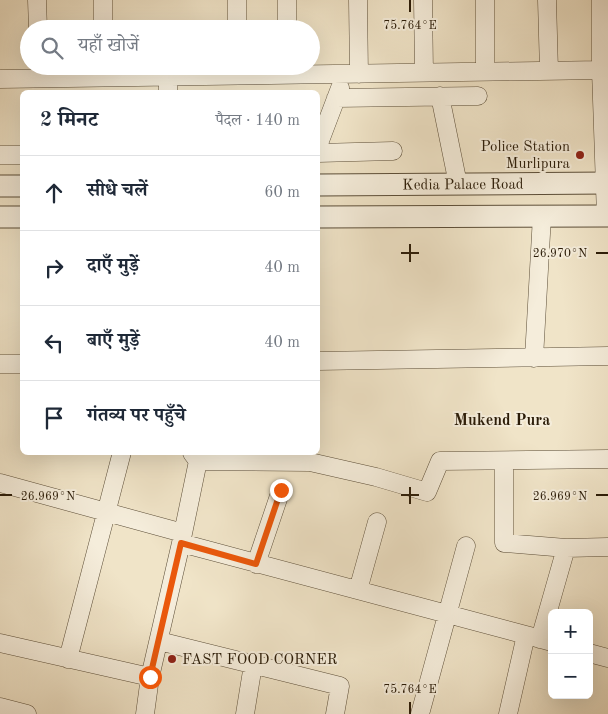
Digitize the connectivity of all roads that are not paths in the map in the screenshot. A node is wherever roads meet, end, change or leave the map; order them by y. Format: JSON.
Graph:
{"nodes":[{"id":1,"x":37,"y":0,"type":"edge"},
{"id":2,"x":103,"y":0,"type":"edge"},
{"id":3,"x":237,"y":0,"type":"edge"},
{"id":4,"x":287,"y":0,"type":"edge"},
{"id":5,"x":358,"y":0,"type":"edge"},
{"id":6,"x":423,"y":0,"type":"edge"},
{"id":7,"x":485,"y":0,"type":"edge"},
{"id":8,"x":547,"y":0,"type":"edge"},
{"id":9,"x":600,"y":0,"type":"edge"},
{"id":10,"x":38,"y":20,"type":"edge"},
{"id":11,"x":103,"y":20,"type":"edge"},
{"id":12,"x":237,"y":20,"type":"edge"},
{"id":13,"x":287,"y":20,"type":"edge"},
{"id":14,"x":601,"y":70,"type":"junction"},
{"id":15,"x":485,"y":71,"type":"junction"},
{"id":16,"x":549,"y":71,"type":"junction"},
{"id":17,"x":320,"y":72,"type":"edge"},
{"id":18,"x":424,"y":72,"type":"junction"},
{"id":19,"x":352,"y":74,"type":"junction"},
{"id":20,"x":37,"y":75,"type":"edge"},
{"id":21,"x":119,"y":75,"type":"edge"},
{"id":22,"x":214,"y":75,"type":"edge"},
{"id":23,"x":0,"y":79,"type":"edge"},
{"id":24,"x":168,"y":85,"type":"edge"},
{"id":25,"x":23,"y":86,"type":"edge"},
{"id":26,"x":440,"y":96,"type":"junction"},
{"id":27,"x":478,"y":96,"type":"dead end"},
{"id":28,"x":336,"y":98,"type":"junction"},
{"id":29,"x":320,"y":141,"type":"edge"},
{"id":30,"x":392,"y":151,"type":"dead end"},
{"id":31,"x":320,"y":153,"type":"edge"},
{"id":32,"x":0,"y":155,"type":"edge"},
{"id":33,"x":20,"y":155,"type":"edge"},
{"id":34,"x":606,"y":183,"type":"edge"},
{"id":35,"x":320,"y":184,"type":"edge"},
{"id":36,"x":458,"y":184,"type":"junction"},
{"id":37,"x":0,"y":186,"type":"edge"},
{"id":38,"x":20,"y":186,"type":"edge"},
{"id":39,"x":320,"y":216,"type":"edge"},
{"id":40,"x":542,"y":216,"type":"junction"},
{"id":41,"x":607,"y":216,"type":"edge"},
{"id":42,"x":0,"y":217,"type":"edge"},
{"id":43,"x":20,"y":217,"type":"edge"},
{"id":44,"x":608,"y":356,"type":"edge"},
{"id":45,"x":534,"y":358,"type":"junction"},
{"id":46,"x":320,"y":361,"type":"edge"},
{"id":47,"x":0,"y":364,"type":"edge"},
{"id":48,"x":20,"y":364,"type":"edge"},
{"id":49,"x":121,"y":455,"type":"edge"},
{"id":50,"x":195,"y":457,"type":"edge"},
{"id":51,"x":608,"y":459,"type":"edge"},
{"id":52,"x":504,"y":461,"type":"junction"},
{"id":53,"x":0,"y":483,"type":"edge"},
{"id":54,"x":281,"y":490,"type":"dead end"},
{"id":55,"x":106,"y":512,"type":"junction"},
{"id":56,"x":377,"y":522,"type":"dead end"},
{"id":57,"x":182,"y":538,"type":"junction"},
{"id":58,"x":466,"y":546,"type":"dead end"},
{"id":59,"x":566,"y":548,"type":"junction"},
{"id":60,"x":608,"y":548,"type":"edge"},
{"id":61,"x":256,"y":564,"type":"junction"},
{"id":62,"x":358,"y":590,"type":"junction"},
{"id":63,"x":447,"y":614,"type":"junction"},
{"id":64,"x":539,"y":639,"type":"edge"},
{"id":65,"x":159,"y":641,"type":"junction"},
{"id":66,"x":0,"y":643,"type":"edge"},
{"id":67,"x":593,"y":654,"type":"edge"},
{"id":68,"x":608,"y":658,"type":"edge"},
{"id":69,"x":68,"y":659,"type":"junction"},
{"id":70,"x":253,"y":665,"type":"junction"},
{"id":71,"x":150,"y":677,"type":"junction"},
{"id":72,"x":0,"y":707,"type":"edge"},
{"id":73,"x":27,"y":714,"type":"edge"},
{"id":74,"x":145,"y":714,"type":"edge"},
{"id":75,"x":245,"y":714,"type":"edge"},
{"id":76,"x":334,"y":714,"type":"edge"},
{"id":77,"x":420,"y":714,"type":"edge"},
{"id":78,"x":508,"y":714,"type":"edge"}],
"edges":[{"from":1,"to":10,"type":"street"},
{"from":2,"to":11,"type":"street"},
{"from":3,"to":12,"type":"street"},
{"from":4,"to":13,"type":"street"},
{"from":5,"to":19,"type":"street"},
{"from":6,"to":18,"type":"street"},
{"from":7,"to":15,"type":"street"},
{"from":8,"to":16,"type":"street"},
{"from":9,"to":14,"type":"street"},
{"from":14,"to":16,"type":"street"},
{"from":14,"to":34,"type":"street"},
{"from":15,"to":16,"type":"street"},
{"from":15,"to":18,"type":"street"},
{"from":17,"to":19,"type":"street"},
{"from":18,"to":19,"type":"street"},
{"from":19,"to":28,"type":"street"},
{"from":20,"to":25,"type":"street"},
{"from":21,"to":24,"type":"street"},
{"from":22,"to":24,"type":"street"},
{"from":23,"to":25,"type":"street"},
{"from":26,"to":27,"type":"street"},
{"from":26,"to":28,"type":"street"},
{"from":26,"to":36,"type":"street"},
{"from":28,"to":29,"type":"street"},
{"from":30,"to":31,"type":"street"},
{"from":32,"to":33,"type":"street"},
{"from":34,"to":36,"type":"street","name":"Kedia Palace Road"},
{"from":34,"to":41,"type":"street"},
{"from":35,"to":36,"type":"street","name":"Kedia Palace Road"},
{"from":37,"to":38,"type":"street"},
{"from":39,"to":40,"type":"street"},
{"from":40,"to":41,"type":"street"},
{"from":40,"to":45,"type":"street"},
{"from":42,"to":43,"type":"street"},
{"from":44,"to":45,"type":"street"},
{"from":45,"to":46,"type":"street"},
{"from":47,"to":48,"type":"street"},
{"from":49,"to":55,"type":"street"},
{"from":50,"to":52,"type":"street"},
{"from":50,"to":57,"type":"street"},
{"from":51,"to":52,"type":"street"},
{"from":52,"to":59,"type":"street"},
{"from":53,"to":55,"type":"street"},
{"from":54,"to":61,"type":"street"},
{"from":55,"to":57,"type":"street"},
{"from":55,"to":69,"type":"street"},
{"from":56,"to":62,"type":"street"},
{"from":57,"to":61,"type":"street"},
{"from":57,"to":65,"type":"street"},
{"from":58,"to":63,"type":"street"},
{"from":59,"to":60,"type":"street"},
{"from":59,"to":64,"type":"street"},
{"from":61,"to":62,"type":"street"},
{"from":62,"to":63,"type":"street"},
{"from":63,"to":64,"type":"street"},
{"from":63,"to":77,"type":"street"},
{"from":64,"to":78,"type":"street"},
{"from":65,"to":70,"type":"street"},
{"from":65,"to":71,"type":"street"},
{"from":66,"to":69,"type":"street"},
{"from":67,"to":68,"type":"street"},
{"from":69,"to":71,"type":"street"},
{"from":70,"to":75,"type":"street"},
{"from":70,"to":76,"type":"street"},
{"from":71,"to":74,"type":"street"},
{"from":72,"to":73,"type":"street"}]}
